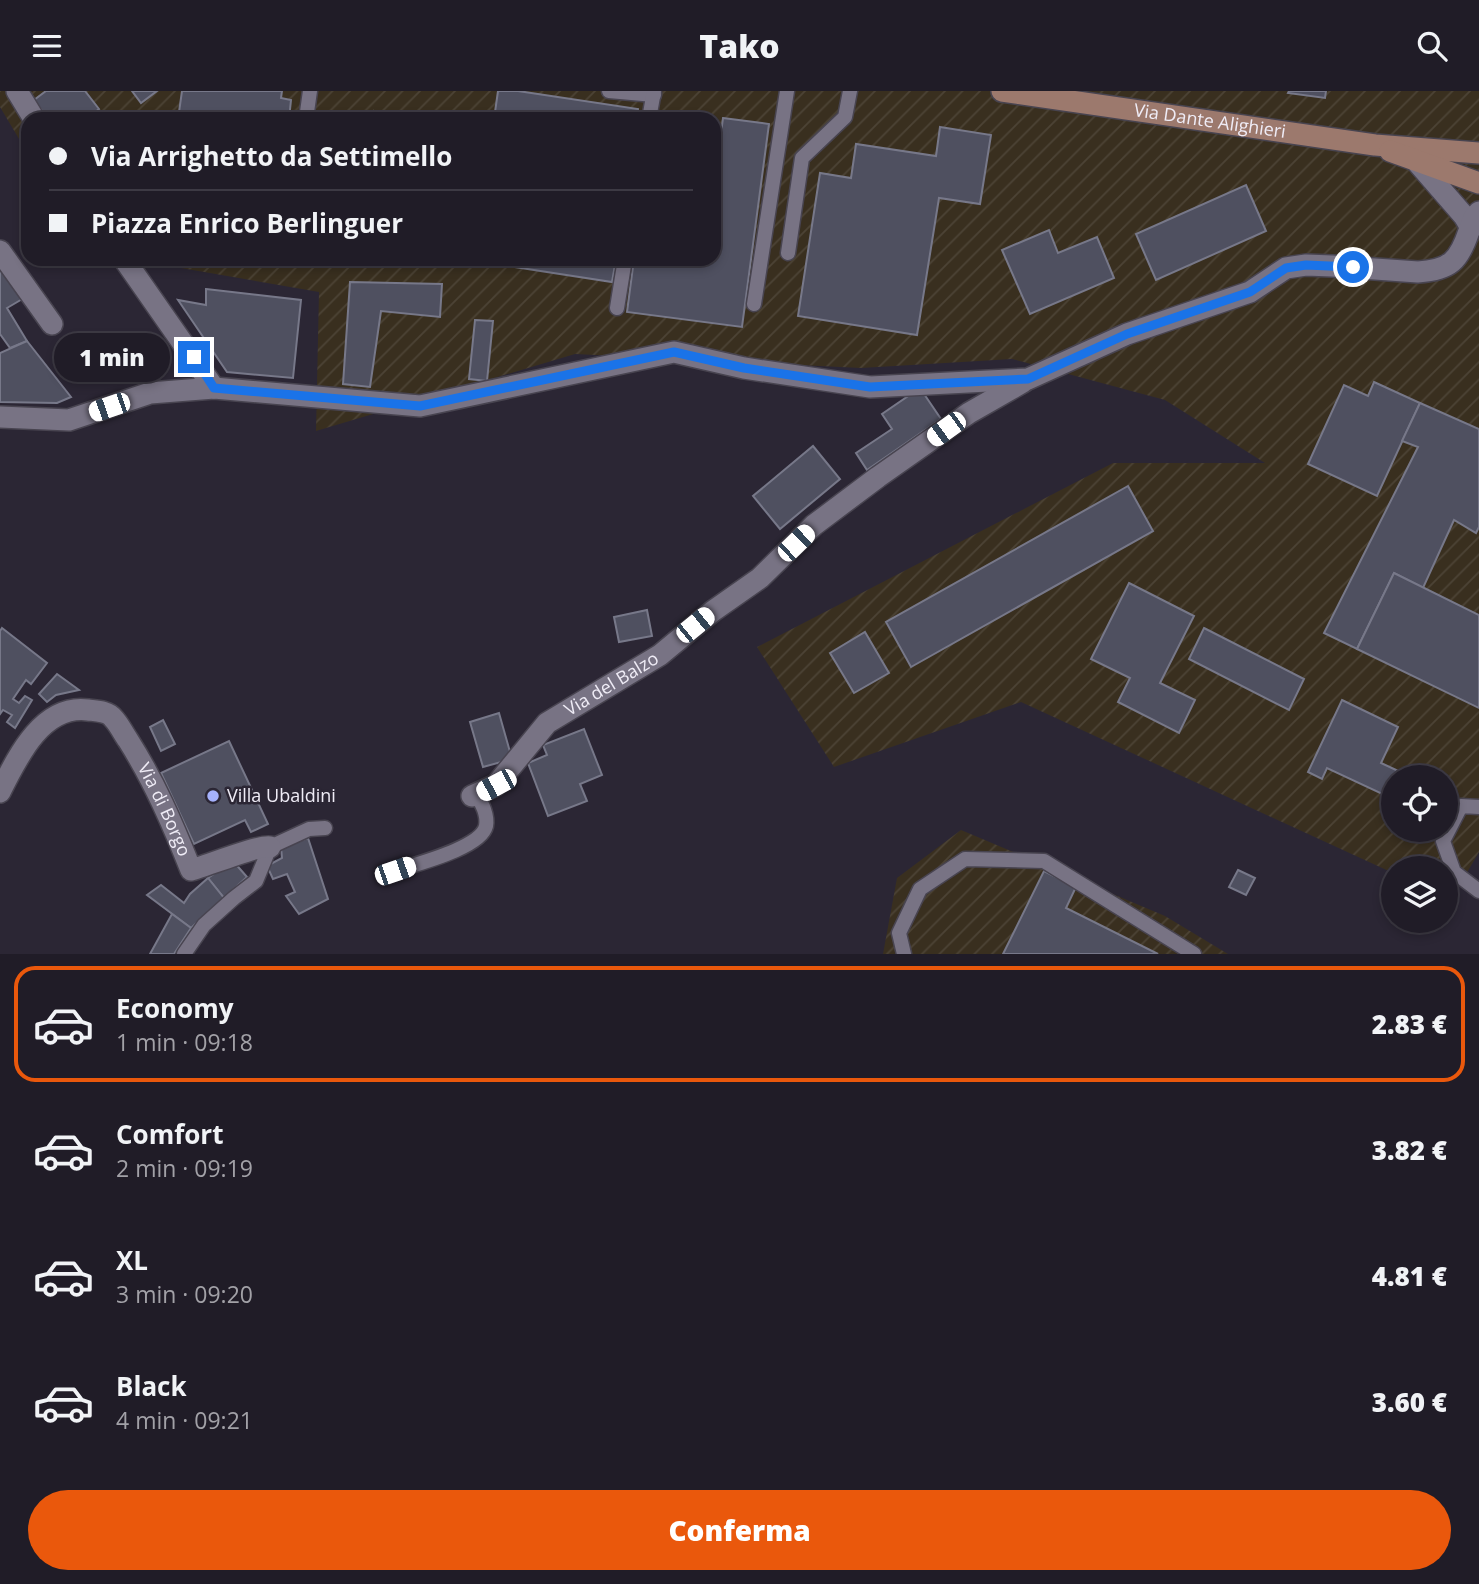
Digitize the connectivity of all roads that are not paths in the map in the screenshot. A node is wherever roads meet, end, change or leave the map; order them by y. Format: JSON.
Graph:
{"nodes":[{"id":1,"x":17,"y":91,"type":"edge"},
{"id":2,"x":310,"y":91,"type":"edge"},
{"id":3,"x":609,"y":91,"type":"edge"},
{"id":4,"x":787,"y":91,"type":"edge"},
{"id":5,"x":850,"y":91,"type":"edge"},
{"id":6,"x":1002,"y":91,"type":"edge"},
{"id":7,"x":654,"y":93,"type":"edge"},
{"id":8,"x":30,"y":112,"type":"edge"},
{"id":9,"x":307,"y":112,"type":"edge"},
{"id":10,"x":650,"y":112,"type":"edge"},
{"id":11,"x":1375,"y":145,"type":"junction"},
{"id":12,"x":1479,"y":153,"type":"edge"},
{"id":13,"x":1418,"y":163,"type":"junction"},
{"id":14,"x":1479,"y":183,"type":"edge"},
{"id":15,"x":1475,"y":220,"type":"edge"},
{"id":16,"x":0,"y":251,"type":"edge"},
{"id":17,"x":788,"y":253,"type":"dead end"},
{"id":18,"x":129,"y":266,"type":"edge"},
{"id":19,"x":624,"y":266,"type":"edge"},
{"id":20,"x":754,"y":304,"type":"dead end"},
{"id":21,"x":617,"y":308,"type":"dead end"},
{"id":22,"x":52,"y":324,"type":"dead end"},
{"id":23,"x":1028,"y":379,"type":"junction"},
{"id":24,"x":214,"y":388,"type":"junction"},
{"id":25,"x":0,"y":417,"type":"edge"},
{"id":26,"x":0,"y":792,"type":"edge"},
{"id":27,"x":475,"y":795,"type":"joint"},
{"id":28,"x":1479,"y":807,"type":"edge"},
{"id":29,"x":325,"y":828,"type":"dead end"},
{"id":30,"x":270,"y":847,"type":"junction"},
{"id":31,"x":395,"y":871,"type":"dead end"},
{"id":32,"x":1479,"y":891,"type":"edge"},
{"id":33,"x":184,"y":954,"type":"edge"},
{"id":34,"x":904,"y":954,"type":"edge"},
{"id":35,"x":1194,"y":954,"type":"edge"}],
"edges":[{"from":1,"to":8,"type":"street"},
{"from":2,"to":9,"type":"lane"},
{"from":3,"to":7,"type":"lane"},
{"from":4,"to":20,"type":"lane"},
{"from":5,"to":17,"type":"lane"},
{"from":6,"to":11,"type":"main road","name":"Via Dante Alighieri"},
{"from":7,"to":10,"type":"lane"},
{"from":11,"to":12,"type":"main road","name":"Via Dante Alighieri"},
{"from":11,"to":13,"type":"main road","name":"Via Dante Alighieri"},
{"from":13,"to":14,"type":"main road","name":"Via Dante Alighieri"},
{"from":13,"to":15,"type":"street"},
{"from":15,"to":23,"type":"street","name":"Via del Balzo"},
{"from":16,"to":22,"type":"street"},
{"from":18,"to":24,"type":"street"},
{"from":19,"to":21,"type":"lane"},
{"from":23,"to":24,"type":"street"},
{"from":23,"to":27,"type":"street","name":"Via del Balzo"},
{"from":24,"to":25,"type":"street"},
{"from":26,"to":30,"type":"street","name":"Via di Borgo"},
{"from":27,"to":31,"type":"lane"},
{"from":28,"to":32,"type":"lane"},
{"from":29,"to":30,"type":"lane"},
{"from":30,"to":33,"type":"lane"},
{"from":34,"to":35,"type":"lane"}]}
